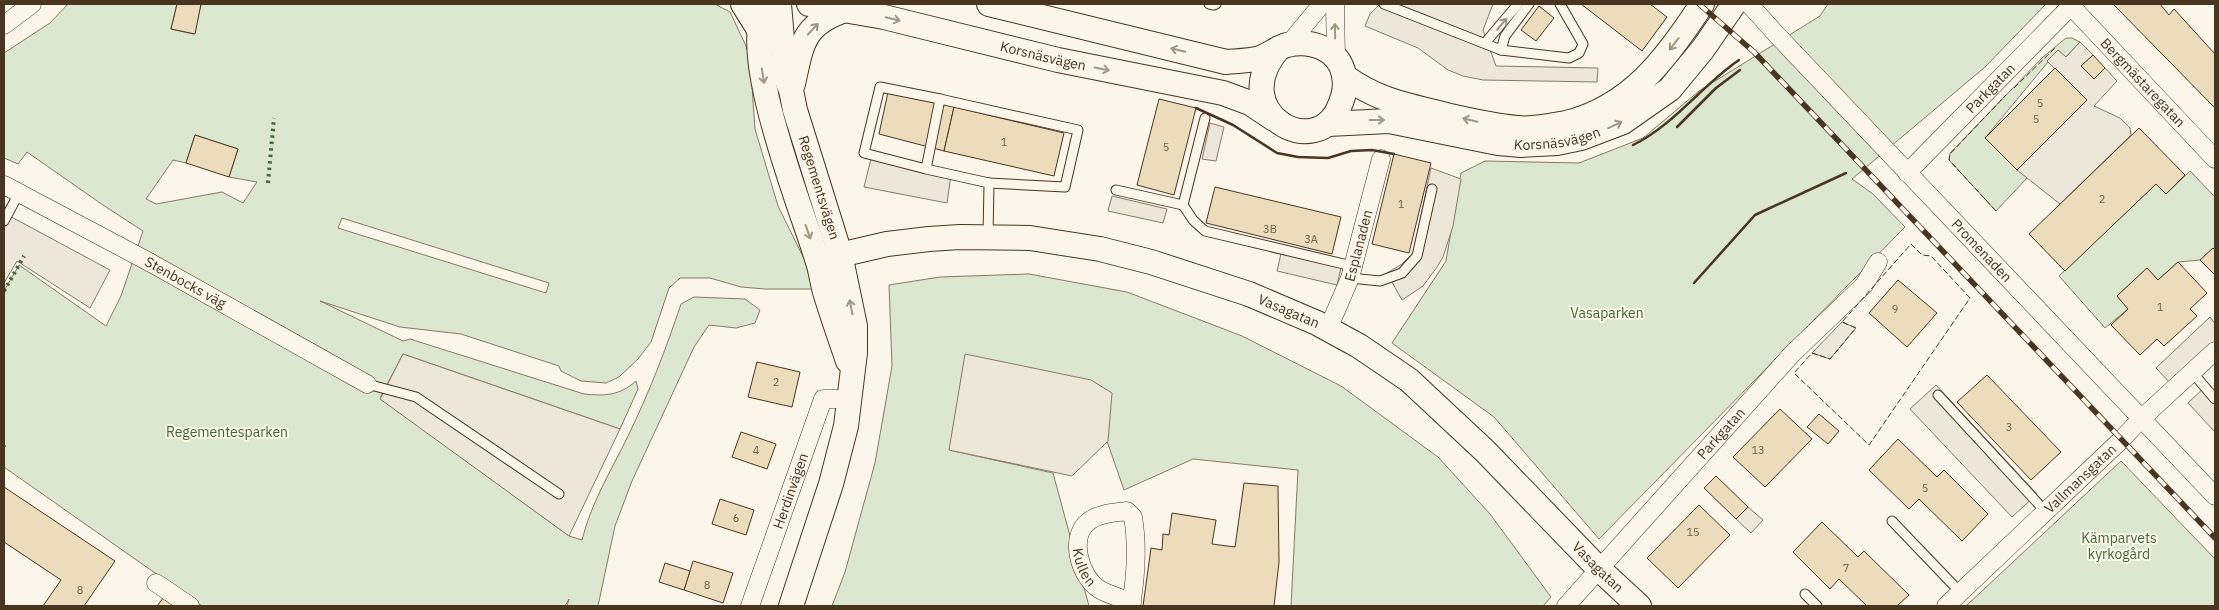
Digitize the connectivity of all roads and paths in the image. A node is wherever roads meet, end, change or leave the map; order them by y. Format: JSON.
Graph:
{"nodes":[{"id":1,"x":32,"y":4,"type":"edge"},
{"id":2,"x":743,"y":4,"type":"edge"},
{"id":3,"x":771,"y":4,"type":"edge"},
{"id":4,"x":779,"y":4,"type":"edge"},
{"id":5,"x":809,"y":4,"type":"edge"},
{"id":6,"x":990,"y":4,"type":"edge"},
{"id":7,"x":1209,"y":4,"type":"edge"},
{"id":8,"x":1216,"y":4,"type":"edge"},
{"id":9,"x":1322,"y":4,"type":"edge"},
{"id":10,"x":1335,"y":4,"type":"edge"},
{"id":11,"x":1384,"y":4,"type":"edge"},
{"id":12,"x":1518,"y":4,"type":"edge"},
{"id":13,"x":1530,"y":4,"type":"edge"},
{"id":14,"x":1560,"y":4,"type":"edge"},
{"id":15,"x":1702,"y":4,"type":"edge"},
{"id":16,"x":1734,"y":4,"type":"edge"},
{"id":17,"x":1749,"y":4,"type":"edge"},
{"id":18,"x":2072,"y":5,"type":"edge"},
{"id":19,"x":845,"y":10,"type":"junction"},
{"id":20,"x":4,"y":25,"type":"edge"},
{"id":21,"x":758,"y":28,"type":"junction"},
{"id":22,"x":1485,"y":44,"type":"junction"},
{"id":23,"x":1284,"y":46,"type":"junction"},
{"id":24,"x":1501,"y":50,"type":"junction"},
{"id":25,"x":1340,"y":67,"type":"junction"},
{"id":26,"x":791,"y":90,"type":"junction"},
{"id":27,"x":940,"y":99,"type":"junction"},
{"id":28,"x":1205,"y":118,"type":"dead end"},
{"id":29,"x":1274,"y":119,"type":"junction"},
{"id":30,"x":1328,"y":124,"type":"junction"},
{"id":31,"x":1381,"y":159,"type":"dead end"},
{"id":32,"x":2215,"y":159,"type":"edge"},
{"id":33,"x":926,"y":169,"type":"junction"},
{"id":34,"x":1908,"y":172,"type":"junction"},
{"id":35,"x":989,"y":183,"type":"junction"},
{"id":36,"x":11,"y":189,"type":"edge"},
{"id":37,"x":1432,"y":189,"type":"dead end"},
{"id":38,"x":1116,"y":190,"type":"dead end"},
{"id":39,"x":1183,"y":205,"type":"junction"},
{"id":40,"x":4,"y":221,"type":"edge"},
{"id":41,"x":988,"y":237,"type":"junction"},
{"id":42,"x":829,"y":257,"type":"junction"},
{"id":43,"x":1878,"y":262,"type":"dead end"},
{"id":44,"x":1351,"y":272,"type":"junction"},
{"id":45,"x":1328,"y":329,"type":"junction"},
{"id":46,"x":2215,"y":351,"type":"edge"},
{"id":47,"x":2192,"y":372,"type":"junction"},
{"id":48,"x":367,"y":384,"type":"joint"},
{"id":49,"x":1938,"y":395,"type":"dead end"},
{"id":50,"x":2215,"y":398,"type":"edge"},
{"id":51,"x":849,"y":399,"type":"junction"},
{"id":52,"x":2141,"y":419,"type":"junction"},
{"id":53,"x":559,"y":494,"type":"dead end"},
{"id":54,"x":2215,"y":496,"type":"edge"},
{"id":55,"x":2046,"y":512,"type":"junction"},
{"id":56,"x":1892,"y":522,"type":"dead end"},
{"id":57,"x":1599,"y":570,"type":"junction"},
{"id":58,"x":156,"y":583,"type":"dead end"},
{"id":59,"x":1960,"y":592,"type":"junction"},
{"id":60,"x":1805,"y":594,"type":"dead end"},
{"id":61,"x":1131,"y":604,"type":"edge"},
{"id":62,"x":190,"y":606,"type":"edge"},
{"id":63,"x":750,"y":606,"type":"edge"},
{"id":64,"x":791,"y":606,"type":"edge"},
{"id":65,"x":1566,"y":606,"type":"edge"},
{"id":66,"x":1639,"y":606,"type":"edge"},
{"id":67,"x":1817,"y":606,"type":"edge"},
{"id":68,"x":1946,"y":606,"type":"edge"}],
"edges":[{"from":1,"to":20,"type":"street"},
{"from":2,"to":21,"type":"street"},
{"from":3,"to":21,"type":"street"},
{"from":4,"to":26,"type":"street","name":"Regementsvägen"},
{"from":5,"to":19,"type":"street","name":"Korsnäsvägen"},
{"from":23,"to":6,"type":"street","one_way":true},
{"from":7,"to":8,"type":"lane"},
{"from":9,"to":23,"type":"street"},
{"from":25,"to":10,"type":"street","one_way":true},
{"from":11,"to":22,"type":"lane"},
{"from":22,"to":12,"type":"lane","one_way":true},
{"from":13,"to":24,"type":"lane"},
{"from":14,"to":24,"type":"lane"},
{"from":15,"to":25,"type":"street","name":"Korsnäsvägen","one_way":true},
{"from":30,"to":16,"type":"street","name":"Korsnäsvägen","one_way":true},
{"from":17,"to":34,"type":"street","name":"Promenaden"},
{"from":18,"to":32,"type":"street","name":"Bergmästaregatan"},
{"from":18,"to":34,"type":"street","name":"Parkgatan"},
{"from":26,"to":19,"type":"street","one_way":true},
{"from":19,"to":29,"type":"street","name":"Korsnäsvägen","one_way":true},
{"from":21,"to":42,"type":"street","name":"Regementsvägen","one_way":true},
{"from":22,"to":24,"type":"lane"},
{"from":23,"to":25,"type":"street"},
{"from":23,"to":29,"type":"street"},
{"from":25,"to":30,"type":"street"},
{"from":26,"to":42,"type":"street","name":"Regementsvägen"},
{"from":27,"to":33,"type":"lane"},
{"from":27,"to":33,"type":"lane"},
{"from":27,"to":35,"type":"lane"},
{"from":28,"to":39,"type":"lane"},
{"from":29,"to":30,"type":"street"},
{"from":31,"to":44,"type":"street","name":"Esplanaden"},
{"from":33,"to":35,"type":"lane"},
{"from":34,"to":52,"type":"street","name":"Promenaden"},
{"from":35,"to":41,"type":"lane"},
{"from":36,"to":40,"type":"lane"},
{"from":36,"to":48,"type":"street","name":"Stenbocks väg"},
{"from":37,"to":44,"type":"lane"},
{"from":38,"to":39,"type":"lane"},
{"from":39,"to":44,"type":"lane"},
{"from":41,"to":42,"type":"street","name":"Vasagatan"},
{"from":41,"to":45,"type":"street","name":"Vasagatan"},
{"from":42,"to":51,"type":"street","name":"Regementsvägen"},
{"from":43,"to":57,"type":"street","name":"Parkgatan"},
{"from":44,"to":45,"type":"street","name":"Esplanaden"},
{"from":45,"to":57,"type":"street","name":"Vasagatan"},
{"from":46,"to":47,"type":"street","name":"Vallmansgatan"},
{"from":47,"to":50,"type":"lane"},
{"from":47,"to":52,"type":"street","name":"Vallmansgatan"},
{"from":48,"to":53,"type":"lane"},
{"from":49,"to":55,"type":"lane"},
{"from":51,"to":63,"type":"street","name":"Herdinvägen"},
{"from":51,"to":64,"type":"street","name":"Regementsvägen"},
{"from":52,"to":54,"type":"street","name":"Promenaden"},
{"from":52,"to":55,"type":"street","name":"Vallmansgatan"},
{"from":55,"to":59,"type":"street","name":"Vallmansgatan"},
{"from":56,"to":59,"type":"lane"},
{"from":57,"to":65,"type":"street","name":"Parkgatan"},
{"from":57,"to":66,"type":"street","name":"Vasagatan"},
{"from":58,"to":62,"type":"street"},
{"from":59,"to":68,"type":"street","name":"Vallmansgatan"},
{"from":60,"to":67,"type":"lane"},
{"from":61,"to":61,"type":"street","name":"Kullen"}]}
